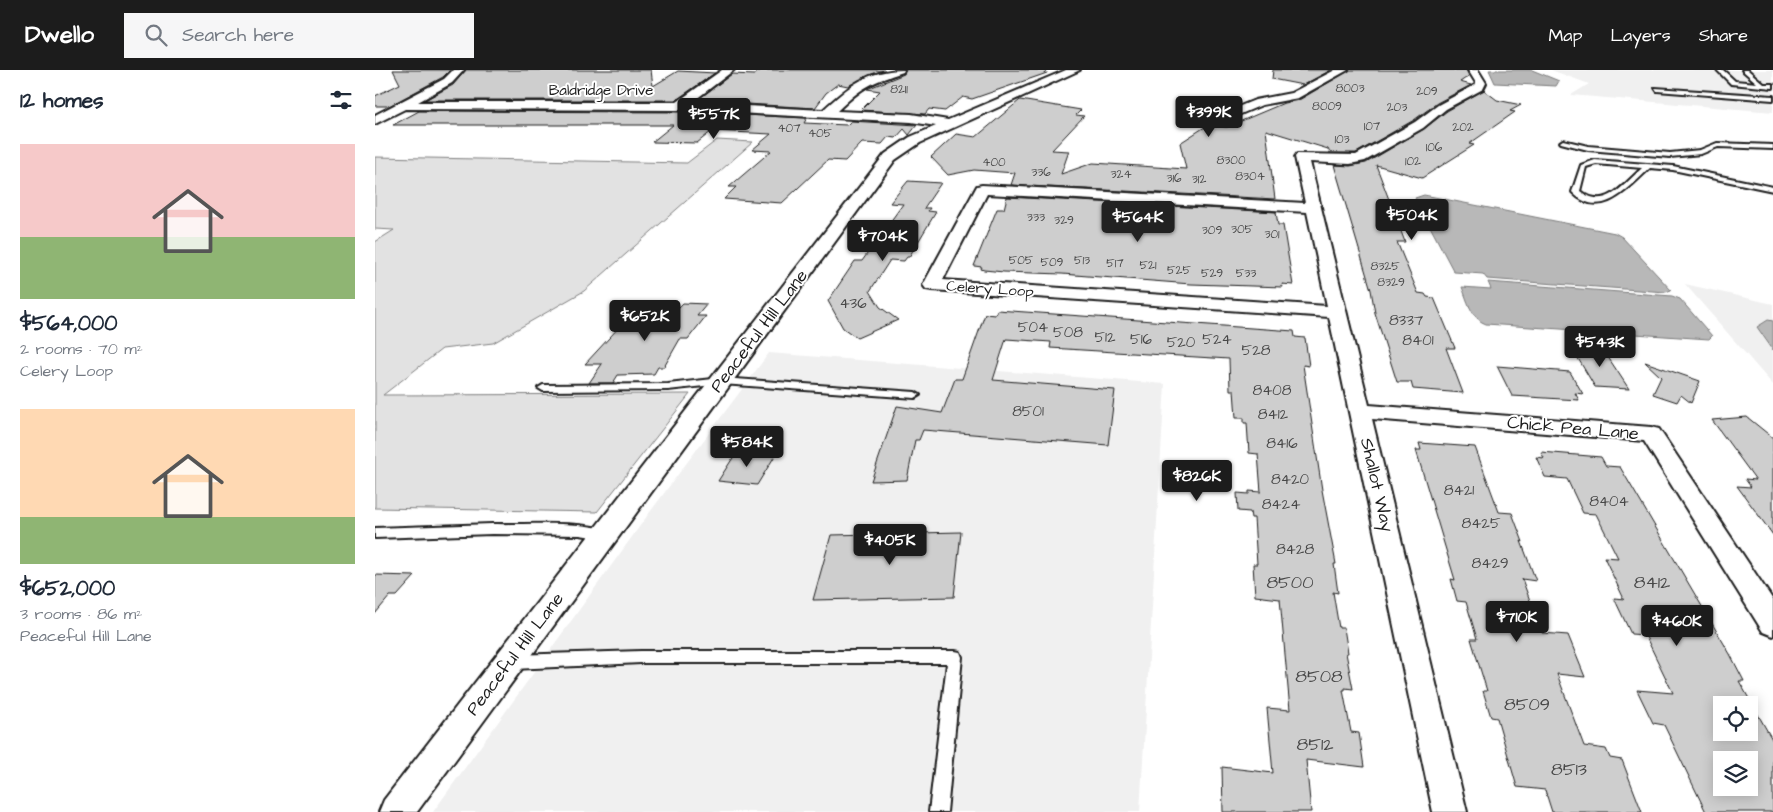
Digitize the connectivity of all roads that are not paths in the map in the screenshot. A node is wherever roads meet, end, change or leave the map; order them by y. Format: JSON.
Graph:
{"nodes":[{"id":1,"x":459,"y":70,"type":"edge"},
{"id":2,"x":729,"y":70,"type":"edge"},
{"id":3,"x":899,"y":70,"type":"edge"},
{"id":4,"x":1075,"y":70,"type":"edge"},
{"id":5,"x":1317,"y":70,"type":"edge"},
{"id":6,"x":1473,"y":70,"type":"edge"},
{"id":7,"x":1720,"y":70,"type":"edge"},
{"id":8,"x":1745,"y":70,"type":"edge"},
{"id":9,"x":1340,"y":72,"type":"edge"},
{"id":10,"x":1763,"y":86,"type":"junction"},
{"id":11,"x":1773,"y":86,"type":"edge"},
{"id":12,"x":1657,"y":89,"type":"dead end"},
{"id":13,"x":1773,"y":98,"type":"edge"},
{"id":14,"x":403,"y":105,"type":"junction"},
{"id":15,"x":679,"y":106,"type":"junction"},
{"id":16,"x":827,"y":114,"type":"junction"},
{"id":17,"x":375,"y":120,"type":"edge"},
{"id":18,"x":1217,"y":120,"type":"dead end"},
{"id":19,"x":949,"y":124,"type":"junction"},
{"id":20,"x":1563,"y":142,"type":"dead end"},
{"id":21,"x":1773,"y":147,"type":"edge"},
{"id":22,"x":1647,"y":167,"type":"junction"},
{"id":23,"x":1773,"y":189,"type":"edge"},
{"id":24,"x":1312,"y":208,"type":"junction"},
{"id":25,"x":1336,"y":312,"type":"junction"},
{"id":26,"x":722,"y":381,"type":"junction"},
{"id":27,"x":543,"y":388,"type":"dead end"},
{"id":28,"x":915,"y":395,"type":"dead end"},
{"id":29,"x":1360,"y":411,"type":"junction"},
{"id":30,"x":375,"y":533,"type":"edge"},
{"id":31,"x":605,"y":534,"type":"junction"},
{"id":32,"x":1773,"y":624,"type":"edge"},
{"id":33,"x":508,"y":662,"type":"junction"},
{"id":34,"x":396,"y":812,"type":"edge"},
{"id":35,"x":938,"y":812,"type":"edge"},
{"id":36,"x":1450,"y":812,"type":"edge"}],
"edges":[{"from":1,"to":14,"type":"street"},
{"from":2,"to":15,"type":"street"},
{"from":3,"to":16,"type":"street"},
{"from":4,"to":19,"type":"street","name":"Peaceful Hill Lane"},
{"from":5,"to":9,"type":"street"},
{"from":6,"to":24,"type":"street","name":"Shallot Way"},
{"from":7,"to":10,"type":"lane"},
{"from":8,"to":10,"type":"lane"},
{"from":9,"to":18,"type":"street"},
{"from":10,"to":11,"type":"lane"},
{"from":12,"to":13,"type":"lane"},
{"from":14,"to":15,"type":"street","name":"Baldridge Drive"},
{"from":14,"to":17,"type":"street"},
{"from":15,"to":16,"type":"street","name":"Baldridge Drive"},
{"from":16,"to":19,"type":"street","name":"Baldridge Drive"},
{"from":19,"to":26,"type":"street","name":"Peaceful Hill Lane"},
{"from":20,"to":21,"type":"lane"},
{"from":22,"to":22,"type":"lane"},
{"from":22,"to":23,"type":"lane"},
{"from":24,"to":25,"type":"street","name":"Shallot Way"},
{"from":24,"to":25,"type":"street","name":"Celery Loop"},
{"from":25,"to":29,"type":"street","name":"Shallot Way"},
{"from":26,"to":27,"type":"lane"},
{"from":26,"to":28,"type":"lane"},
{"from":26,"to":31,"type":"street","name":"Peaceful Hill Lane"},
{"from":29,"to":32,"type":"street","name":"Chick Pea Lane"},
{"from":29,"to":36,"type":"street","name":"Shallot Way"},
{"from":30,"to":31,"type":"lane"},
{"from":31,"to":33,"type":"street","name":"Peaceful Hill Lane"},
{"from":33,"to":34,"type":"street","name":"Peaceful Hill Lane"},
{"from":33,"to":35,"type":"lane"}]}
